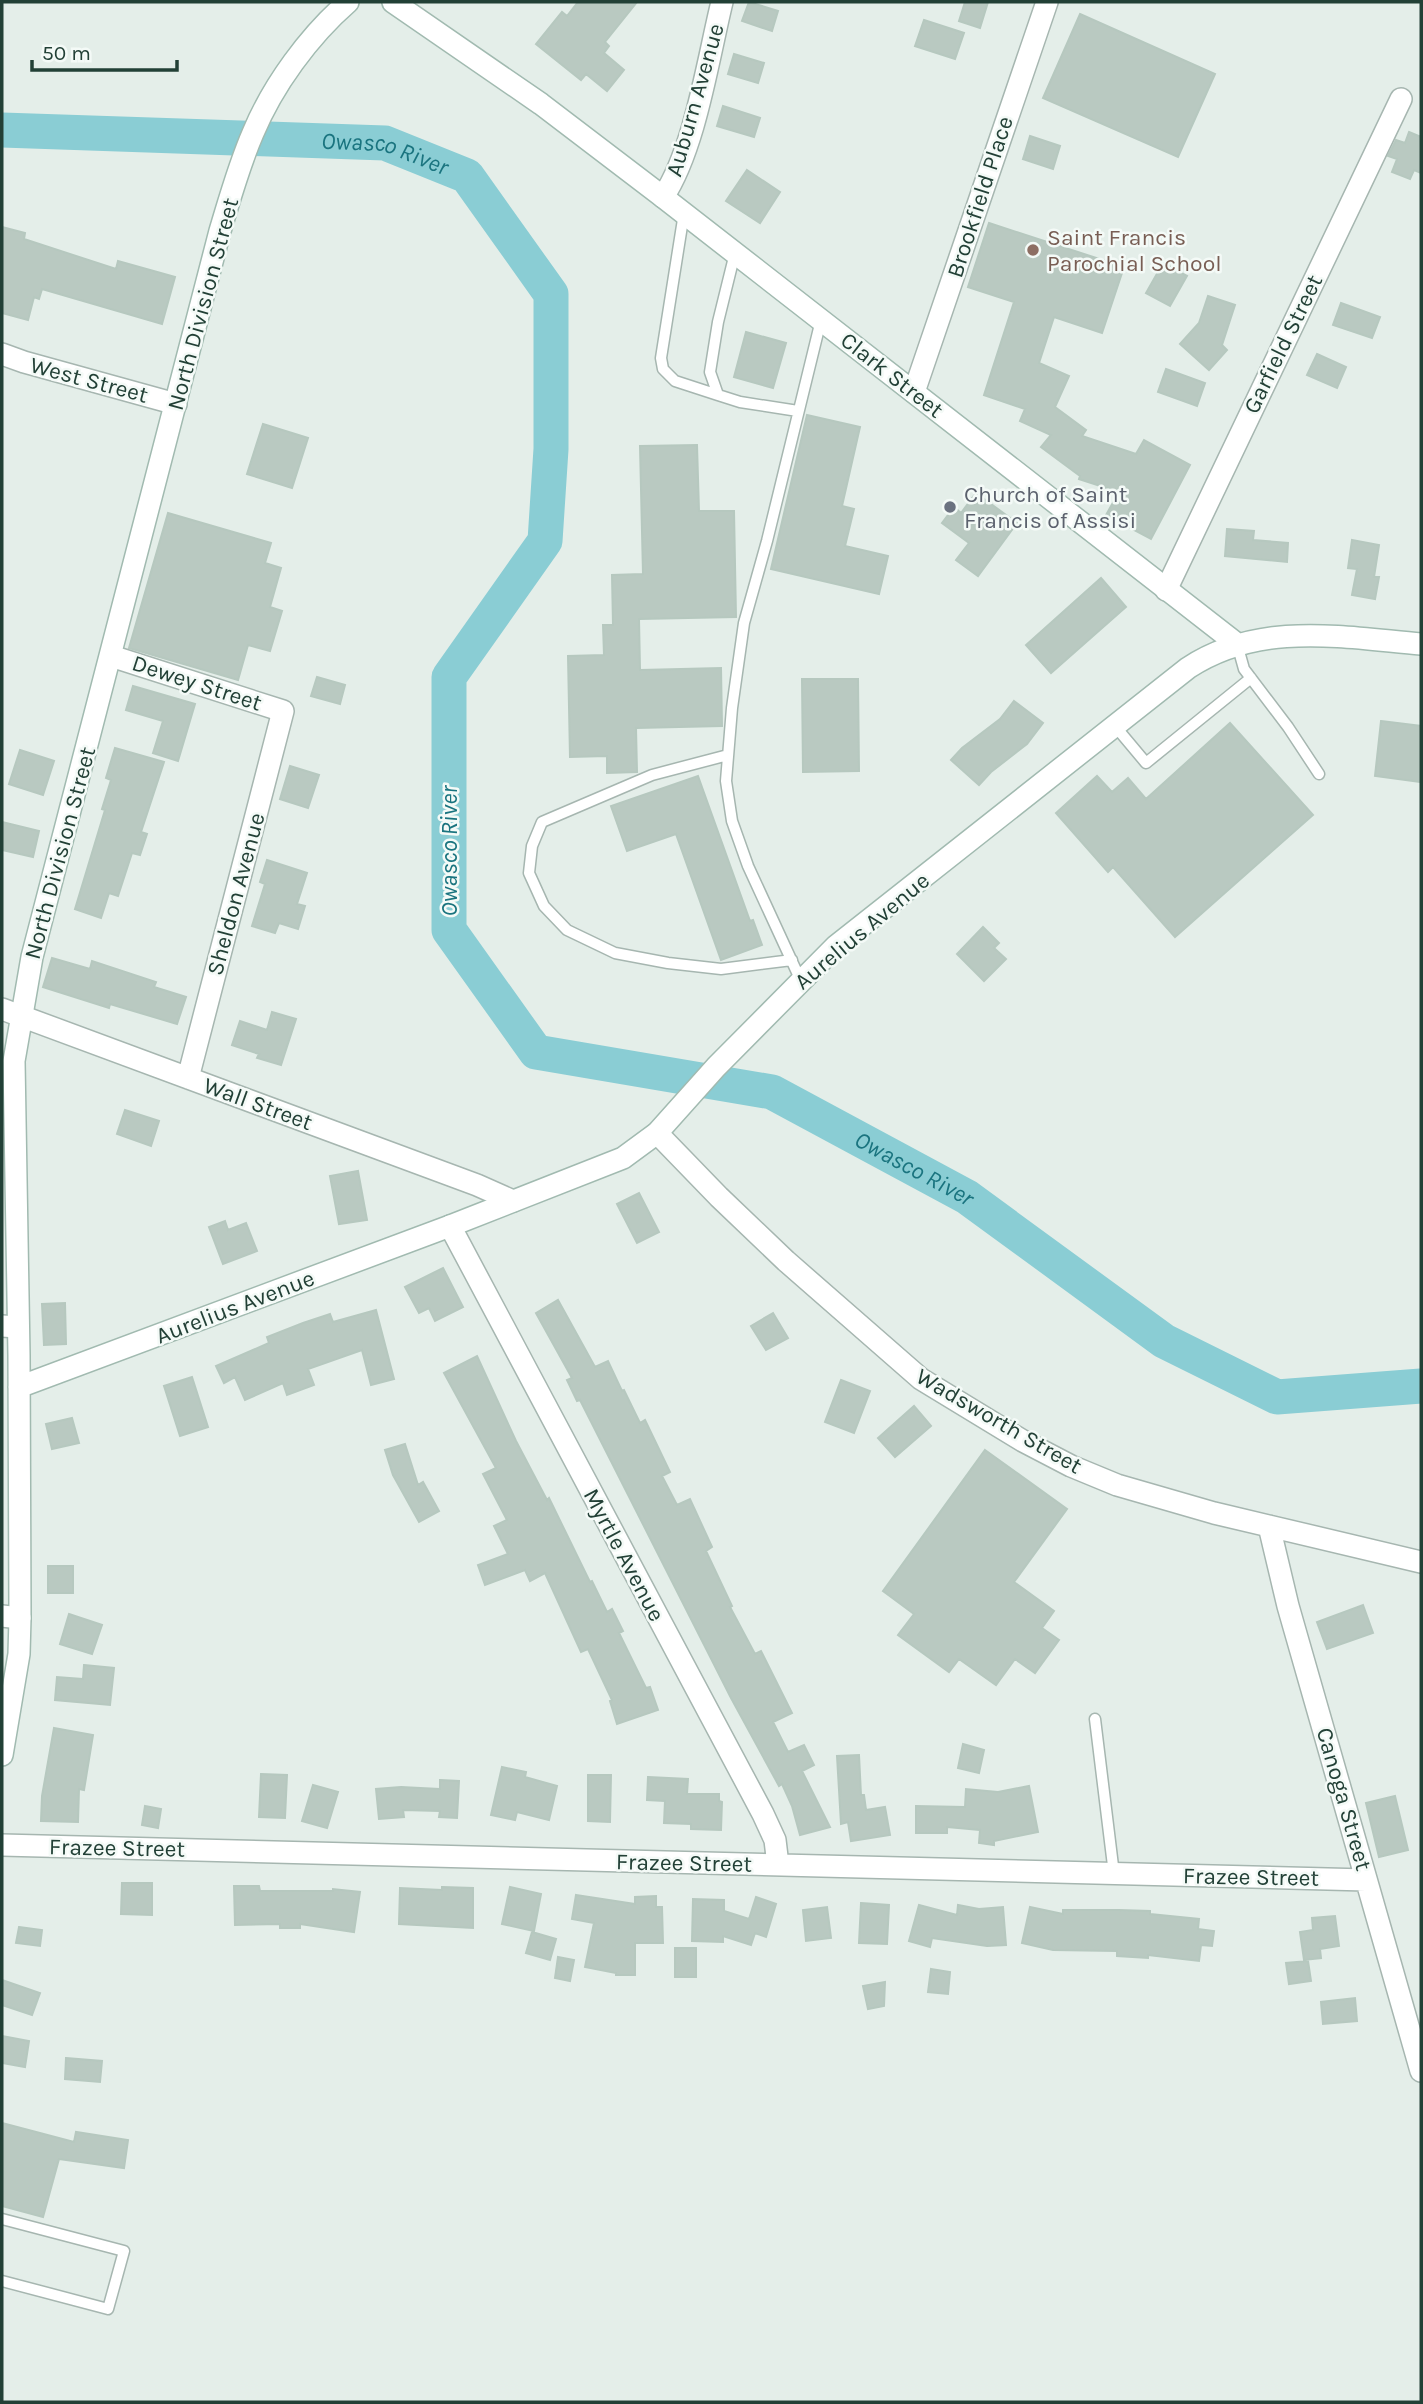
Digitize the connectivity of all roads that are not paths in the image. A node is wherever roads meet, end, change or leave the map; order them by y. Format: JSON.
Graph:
{"nodes":[{"id":1,"x":348,"y":2,"type":"edge"},
{"id":2,"x":393,"y":2,"type":"edge"},
{"id":3,"x":722,"y":2,"type":"edge"},
{"id":4,"x":1047,"y":2,"type":"edge"},
{"id":5,"x":1401,"y":99,"type":"dead end"},
{"id":6,"x":663,"y":197,"type":"junction"},
{"id":7,"x":684,"y":214,"type":"junction"},
{"id":8,"x":735,"y":253,"type":"junction"},
{"id":9,"x":821,"y":320,"type":"junction"},
{"id":10,"x":2,"y":354,"type":"edge"},
{"id":11,"x":914,"y":392,"type":"junction"},
{"id":12,"x":718,"y":395,"type":"junction"},
{"id":13,"x":176,"y":404,"type":"junction"},
{"id":14,"x":798,"y":411,"type":"junction"},
{"id":15,"x":1167,"y":590,"type":"junction"},
{"id":16,"x":1421,"y":643,"type":"edge"},
{"id":17,"x":1237,"y":644,"type":"junction"},
{"id":18,"x":111,"y":656,"type":"junction"},
{"id":19,"x":1251,"y":678,"type":"junction"},
{"id":20,"x":284,"y":711,"type":"joint"},
{"id":21,"x":1115,"y":726,"type":"junction"},
{"id":22,"x":728,"y":755,"type":"junction"},
{"id":23,"x":1320,"y":774,"type":"dead end"},
{"id":24,"x":792,"y":960,"type":"junction"},
{"id":25,"x":801,"y":981,"type":"junction"},
{"id":26,"x":11,"y":1012,"type":"edge"},
{"id":27,"x":188,"y":1078,"type":"junction"},
{"id":28,"x":664,"y":1127,"type":"junction"},
{"id":29,"x":513,"y":1201,"type":"junction"},
{"id":30,"x":450,"y":1226,"type":"junction"},
{"id":31,"x":10,"y":1327,"type":"edge"},
{"id":32,"x":19,"y":1387,"type":"junction"},
{"id":33,"x":1269,"y":1526,"type":"junction"},
{"id":34,"x":1421,"y":1562,"type":"edge"},
{"id":35,"x":11,"y":1617,"type":"edge"},
{"id":36,"x":1095,"y":1718,"type":"dead end"},
{"id":37,"x":2,"y":1755,"type":"edge"},
{"id":38,"x":2,"y":1845,"type":"edge"},
{"id":39,"x":778,"y":1865,"type":"junction"},
{"id":40,"x":1114,"y":1874,"type":"junction"},
{"id":41,"x":1366,"y":1880,"type":"junction"},
{"id":42,"x":1421,"y":2071,"type":"edge"},
{"id":43,"x":2,"y":2219,"type":"edge"},
{"id":44,"x":2,"y":2281,"type":"edge"}],
"edges":[{"from":1,"to":13,"type":"street","name":"North Division Street"},
{"from":2,"to":6,"type":"street","name":"Clark Street"},
{"from":3,"to":6,"type":"street","name":"Auburn Avenue"},
{"from":4,"to":11,"type":"street","name":"Brookfield Place"},
{"from":5,"to":15,"type":"street","name":"Garfield Street"},
{"from":6,"to":7,"type":"street","name":"Clark Street"},
{"from":7,"to":8,"type":"street","name":"Clark Street"},
{"from":7,"to":12,"type":"lane"},
{"from":8,"to":9,"type":"street","name":"Clark Street"},
{"from":8,"to":12,"type":"lane"},
{"from":9,"to":11,"type":"street","name":"Clark Street"},
{"from":9,"to":14,"type":"lane"},
{"from":10,"to":13,"type":"street","name":"West Street"},
{"from":11,"to":15,"type":"street","name":"Clark Street"},
{"from":12,"to":14,"type":"lane"},
{"from":13,"to":18,"type":"street","name":"North Division Street"},
{"from":14,"to":22,"type":"lane"},
{"from":15,"to":17,"type":"street","name":"Clark Street"},
{"from":16,"to":17,"type":"street"},
{"from":17,"to":19,"type":"lane"},
{"from":17,"to":21,"type":"street","name":"Aurelius Avenue"},
{"from":18,"to":20,"type":"street","name":"Dewey Street"},
{"from":18,"to":26,"type":"street","name":"North Division Street"},
{"from":19,"to":21,"type":"lane"},
{"from":19,"to":23,"type":"lane"},
{"from":20,"to":27,"type":"street","name":"Sheldon Avenue"},
{"from":21,"to":25,"type":"street","name":"Aurelius Avenue"},
{"from":22,"to":24,"type":"lane"},
{"from":22,"to":24,"type":"lane"},
{"from":24,"to":25,"type":"lane"},
{"from":25,"to":28,"type":"street","name":"Aurelius Avenue"},
{"from":26,"to":27,"type":"street","name":"Wall Street"},
{"from":26,"to":31,"type":"street","name":"North Division Street"},
{"from":27,"to":29,"type":"street","name":"Wall Street"},
{"from":28,"to":29,"type":"street","name":"Aurelius Avenue"},
{"from":28,"to":33,"type":"street","name":"Wadsworth Street"},
{"from":29,"to":30,"type":"street","name":"Aurelius Avenue"},
{"from":30,"to":32,"type":"street","name":"Aurelius Avenue"},
{"from":30,"to":39,"type":"street","name":"Myrtle Avenue"},
{"from":31,"to":32,"type":"street","name":"North Division Street"},
{"from":32,"to":35,"type":"street","name":"North Division Street"},
{"from":33,"to":34,"type":"street","name":"Wadsworth Street"},
{"from":33,"to":41,"type":"street","name":"Canoga Street"},
{"from":35,"to":37,"type":"street","name":"North Division Street"},
{"from":36,"to":40,"type":"lane"},
{"from":38,"to":39,"type":"street","name":"Frazee Street"},
{"from":39,"to":40,"type":"street","name":"Frazee Street"},
{"from":40,"to":41,"type":"street","name":"Frazee Street"},
{"from":41,"to":42,"type":"street","name":"Canoga Street"},
{"from":43,"to":44,"type":"lane"}]}
